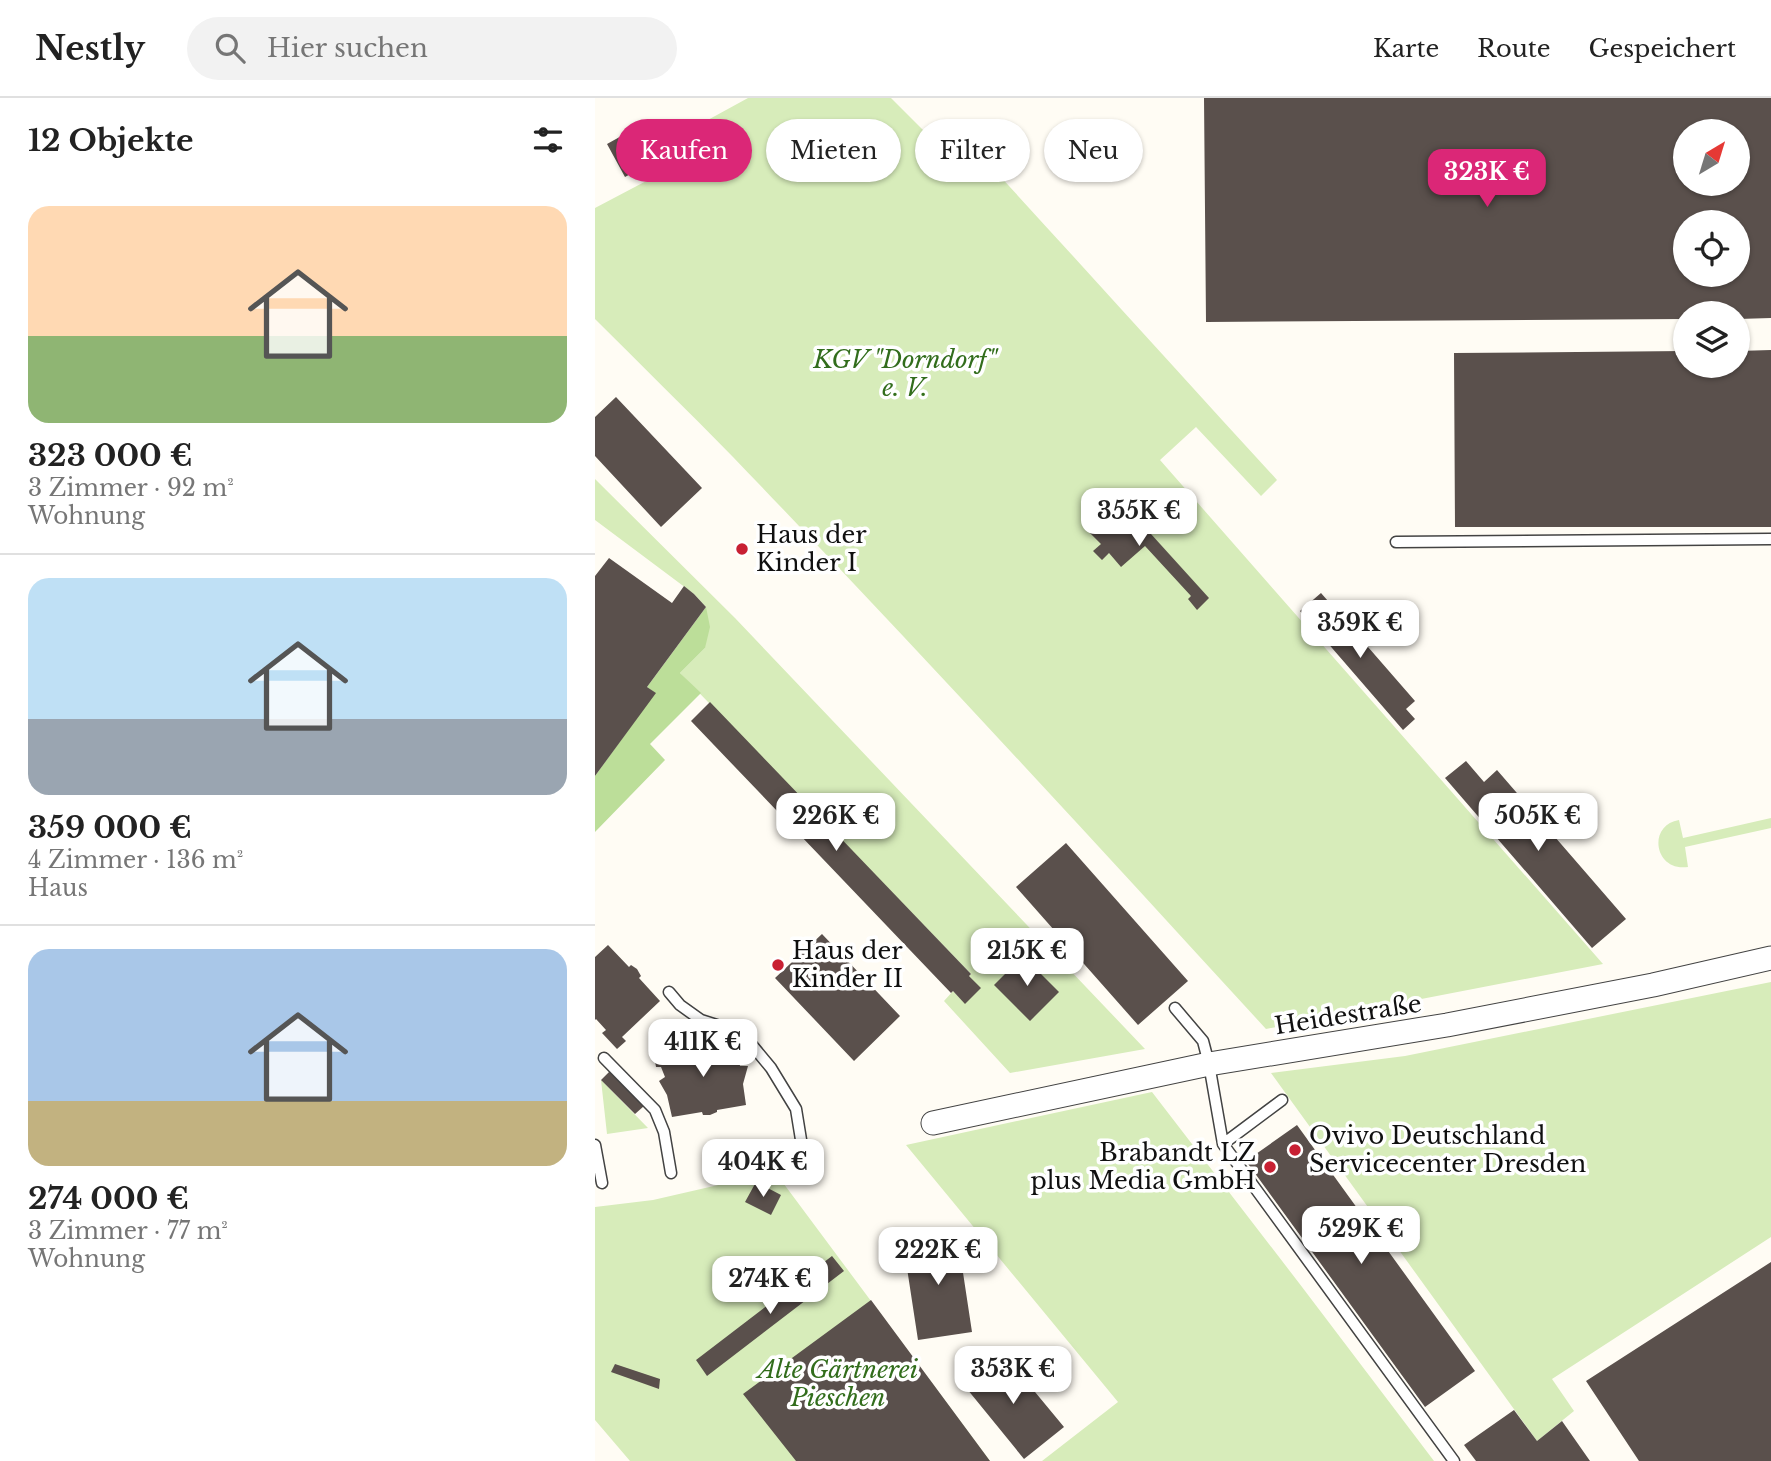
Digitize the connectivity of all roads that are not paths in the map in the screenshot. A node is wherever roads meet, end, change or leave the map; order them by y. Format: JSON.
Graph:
{"nodes":[{"id":1,"x":1771,"y":539,"type":"edge"},
{"id":2,"x":1397,"y":542,"type":"dead end"},
{"id":3,"x":1771,"y":958,"type":"edge"},
{"id":4,"x":669,"y":992,"type":"dead end"},
{"id":5,"x":1175,"y":1008,"type":"dead end"},
{"id":6,"x":604,"y":1058,"type":"dead end"},
{"id":7,"x":1209,"y":1064,"type":"junction"},
{"id":8,"x":1282,"y":1100,"type":"dead end"},
{"id":9,"x":933,"y":1123,"type":"dead end"},
{"id":10,"x":1223,"y":1143,"type":"junction"},
{"id":11,"x":595,"y":1146,"type":"edge"},
{"id":12,"x":803,"y":1152,"type":"dead end"},
{"id":13,"x":671,"y":1173,"type":"dead end"},
{"id":14,"x":602,"y":1183,"type":"dead end"},
{"id":15,"x":1454,"y":1461,"type":"edge"}],
"edges":[{"from":1,"to":2,"type":"lane"},
{"from":3,"to":7,"type":"street","name":"Heidestraße"},
{"from":4,"to":12,"type":"lane"},
{"from":5,"to":7,"type":"lane"},
{"from":6,"to":13,"type":"lane"},
{"from":7,"to":9,"type":"street","name":"Heidestraße"},
{"from":7,"to":10,"type":"lane"},
{"from":8,"to":10,"type":"lane"},
{"from":10,"to":15,"type":"lane"},
{"from":11,"to":14,"type":"lane"}]}
